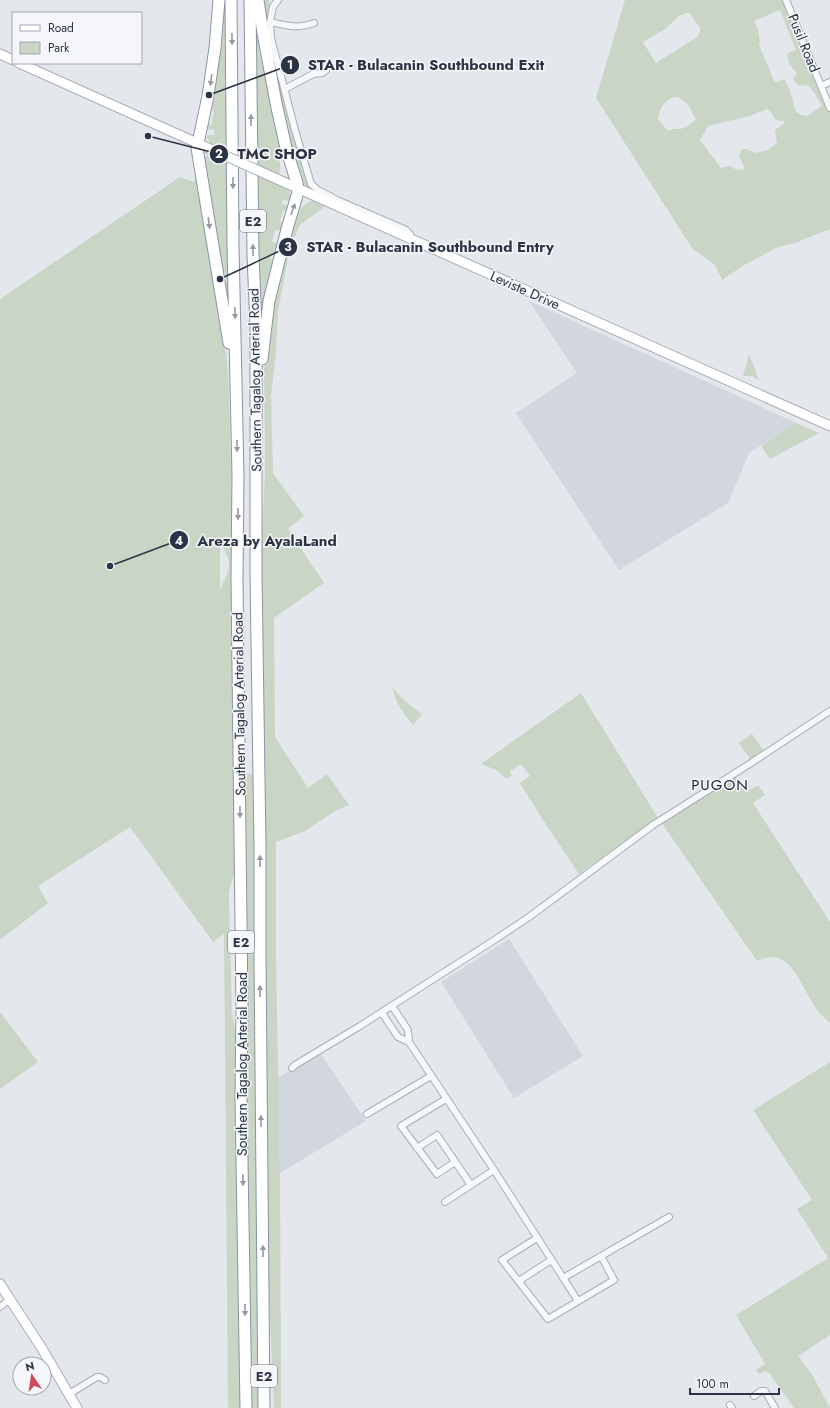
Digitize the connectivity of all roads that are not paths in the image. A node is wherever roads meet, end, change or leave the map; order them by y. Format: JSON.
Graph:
{"nodes":[{"id":1,"x":219,"y":0,"type":"edge"},
{"id":2,"x":231,"y":0,"type":"edge"},
{"id":3,"x":250,"y":0,"type":"edge"},
{"id":4,"x":258,"y":0,"type":"edge"},
{"id":5,"x":278,"y":0,"type":"edge"},
{"id":6,"x":786,"y":0,"type":"edge"},
{"id":7,"x":270,"y":22,"type":"junction"},
{"id":8,"x":314,"y":23,"type":"dead end"},
{"id":9,"x":0,"y":54,"type":"edge"},
{"id":10,"x":12,"y":60,"type":"edge"},
{"id":11,"x":21,"y":64,"type":"edge"},
{"id":12,"x":326,"y":70,"type":"dead end"},
{"id":13,"x":830,"y":82,"type":"edge"},
{"id":14,"x":821,"y":86,"type":"junction"},
{"id":15,"x":286,"y":90,"type":"junction"},
{"id":16,"x":830,"y":108,"type":"edge"},
{"id":17,"x":198,"y":143,"type":"junction"},
{"id":18,"x":298,"y":188,"type":"junction"},
{"id":19,"x":409,"y":238,"type":"junction"},
{"id":20,"x":237,"y":417,"type":"junction"},
{"id":21,"x":830,"y":426,"type":"edge"},
{"id":22,"x":256,"y":443,"type":"junction"},
{"id":23,"x":830,"y":711,"type":"edge"},
{"id":24,"x":392,"y":1006,"type":"junction"},
{"id":25,"x":382,"y":1013,"type":"junction"},
{"id":26,"x":409,"y":1042,"type":"junction"},
{"id":27,"x":292,"y":1068,"type":"dead end"},
{"id":28,"x":431,"y":1076,"type":"junction"},
{"id":29,"x":446,"y":1099,"type":"junction"},
{"id":30,"x":367,"y":1114,"type":"dead end"},
{"id":31,"x":417,"y":1148,"type":"junction"},
{"id":32,"x":455,"y":1162,"type":"junction"},
{"id":33,"x":494,"y":1170,"type":"junction"},
{"id":34,"x":471,"y":1185,"type":"junction"},
{"id":35,"x":444,"y":1202,"type":"dead end"},
{"id":36,"x":668,"y":1217,"type":"dead end"},
{"id":37,"x":537,"y":1238,"type":"junction"},
{"id":38,"x":601,"y":1256,"type":"junction"},
{"id":39,"x":551,"y":1260,"type":"junction"},
{"id":40,"x":562,"y":1278,"type":"junction"},
{"id":41,"x":518,"y":1281,"type":"junction"},
{"id":42,"x":0,"y":1284,"type":"edge"},
{"id":43,"x":10,"y":1299,"type":"junction"},
{"id":44,"x":578,"y":1301,"type":"junction"},
{"id":45,"x":0,"y":1307,"type":"edge"},
{"id":46,"x":264,"y":1343,"type":"junction"},
{"id":47,"x":105,"y":1380,"type":"dead end"},
{"id":48,"x":69,"y":1394,"type":"junction"},
{"id":49,"x":754,"y":1396,"type":"dead end"},
{"id":50,"x":76,"y":1408,"type":"edge"},
{"id":51,"x":246,"y":1408,"type":"edge"},
{"id":52,"x":264,"y":1408,"type":"edge"},
{"id":53,"x":268,"y":1408,"type":"edge"},
{"id":54,"x":775,"y":1408,"type":"edge"}],
"edges":[{"from":1,"to":17,"type":"highway","one_way":true},
{"from":2,"to":20,"type":"highway","name":"Southern Tagalog Arterial Road","number":"E2","one_way":true},
{"from":22,"to":3,"type":"highway","name":"Southern Tagalog Arterial Road","number":"E2","one_way":true},
{"from":4,"to":18,"type":"highway"},
{"from":5,"to":7,"type":"street"},
{"from":6,"to":14,"type":"street","name":"Pusil Road"},
{"from":7,"to":8,"type":"street"},
{"from":7,"to":15,"type":"street"},
{"from":9,"to":10,"type":"main road"},
{"from":11,"to":17,"type":"main road","name":"Leviste Drive"},
{"from":12,"to":15,"type":"street"},
{"from":13,"to":14,"type":"street"},
{"from":14,"to":16,"type":"street","name":"Pusil Road"},
{"from":15,"to":19,"type":"street"},
{"from":17,"to":18,"type":"main road","name":"Leviste Drive","bridge":true},
{"from":17,"to":20,"type":"highway","one_way":true},
{"from":18,"to":19,"type":"main road","name":"Leviste Drive"},
{"from":22,"to":18,"type":"highway","one_way":true},
{"from":19,"to":21,"type":"main road","name":"Leviste Drive"},
{"from":20,"to":51,"type":"highway","name":"Southern Tagalog Arterial Road","number":"E2","one_way":true},
{"from":46,"to":22,"type":"highway","name":"Southern Tagalog Arterial Road","number":"E2","one_way":true},
{"from":23,"to":24,"type":"street"},
{"from":24,"to":25,"type":"street"},
{"from":24,"to":26,"type":"street"},
{"from":25,"to":26,"type":"street"},
{"from":25,"to":27,"type":"street"},
{"from":26,"to":28,"type":"street"},
{"from":28,"to":29,"type":"street"},
{"from":28,"to":30,"type":"street"},
{"from":29,"to":31,"type":"street"},
{"from":29,"to":33,"type":"street"},
{"from":31,"to":32,"type":"street"},
{"from":31,"to":32,"type":"street"},
{"from":32,"to":34,"type":"street"},
{"from":33,"to":34,"type":"street"},
{"from":33,"to":37,"type":"street"},
{"from":34,"to":35,"type":"street"},
{"from":36,"to":38,"type":"street"},
{"from":37,"to":39,"type":"street"},
{"from":37,"to":41,"type":"street"},
{"from":38,"to":40,"type":"street"},
{"from":38,"to":44,"type":"street"},
{"from":39,"to":40,"type":"street"},
{"from":39,"to":41,"type":"street"},
{"from":40,"to":44,"type":"street"},
{"from":41,"to":44,"type":"street"},
{"from":42,"to":43,"type":"main road"},
{"from":43,"to":45,"type":"street"},
{"from":43,"to":48,"type":"main road"},
{"from":46,"to":52,"type":"highway","name":"Southern Tagalog Arterial Road","number":"E2"},
{"from":46,"to":53,"type":"highway"},
{"from":47,"to":48,"type":"street"},
{"from":48,"to":50,"type":"main road"},
{"from":49,"to":54,"type":"street"}]}
